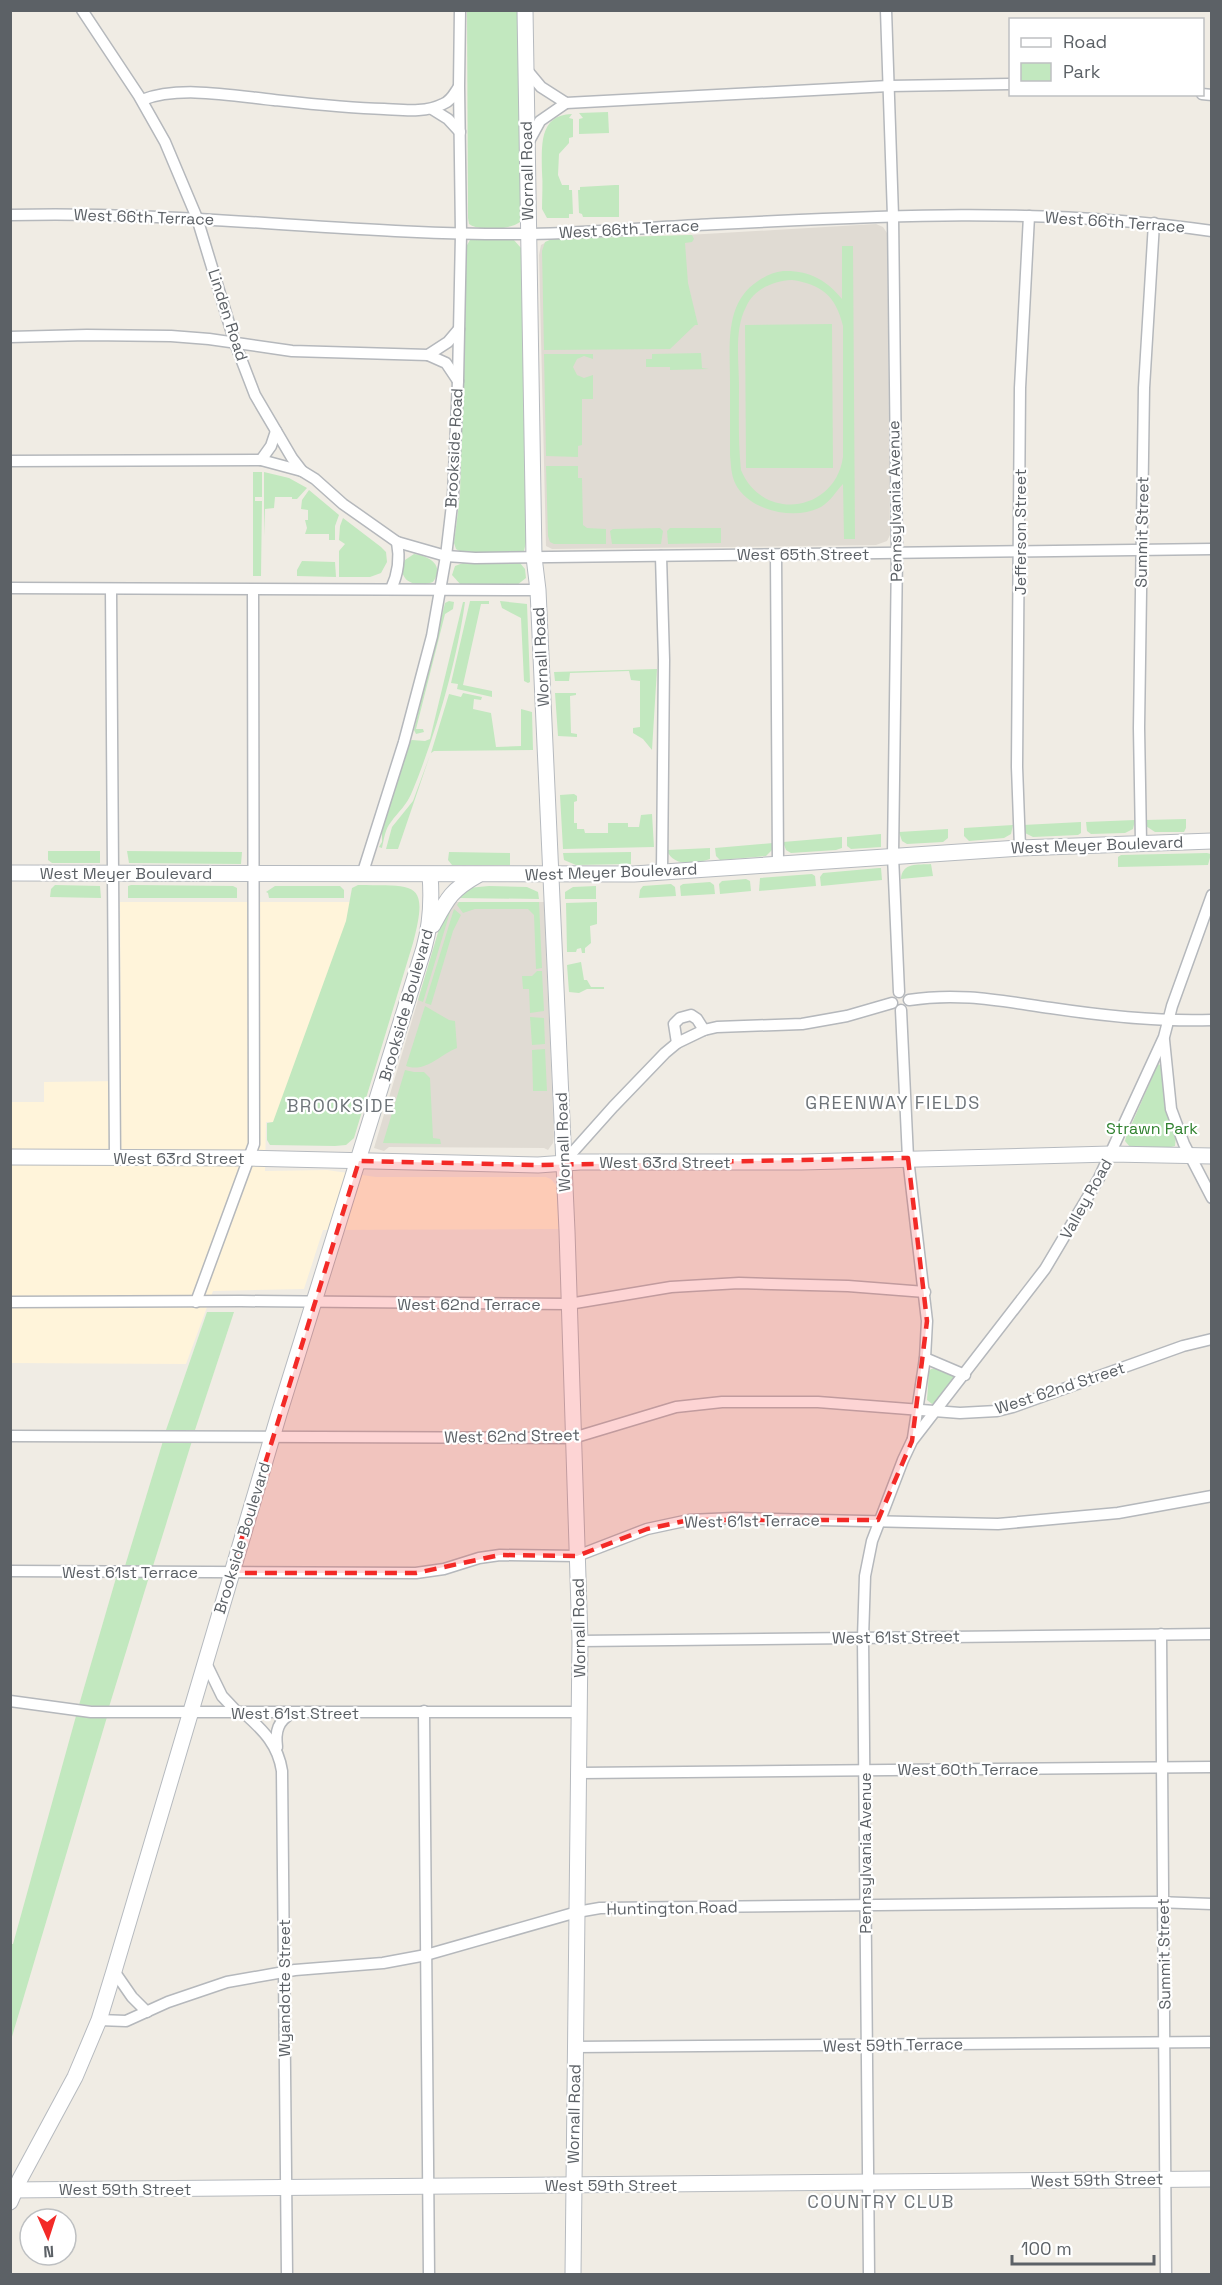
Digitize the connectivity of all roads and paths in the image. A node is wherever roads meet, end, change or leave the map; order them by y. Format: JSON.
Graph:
{"nodes":[{"id":1,"x":82,"y":10,"type":"edge"},
{"id":2,"x":460,"y":10,"type":"edge"},
{"id":3,"x":525,"y":10,"type":"edge"},
{"id":4,"x":886,"y":10,"type":"edge"},
{"id":5,"x":525,"y":69,"type":"junction"},
{"id":6,"x":1009,"y":84,"type":"edge"},
{"id":7,"x":459,"y":86,"type":"junction"},
{"id":8,"x":889,"y":86,"type":"junction"},
{"id":9,"x":142,"y":100,"type":"junction"},
{"id":10,"x":566,"y":103,"type":"junction"},
{"id":11,"x":432,"y":109,"type":"junction"},
{"id":12,"x":460,"y":132,"type":"junction"},
{"id":13,"x":527,"y":144,"type":"junction"},
{"id":14,"x":10,"y":214,"type":"edge"},
{"id":15,"x":893,"y":216,"type":"junction"},
{"id":16,"x":1029,"y":216,"type":"junction"},
{"id":17,"x":198,"y":218,"type":"junction"},
{"id":18,"x":1154,"y":223,"type":"junction"},
{"id":19,"x":1212,"y":231,"type":"edge"},
{"id":20,"x":461,"y":234,"type":"junction"},
{"id":21,"x":528,"y":234,"type":"junction"},
{"id":22,"x":459,"y":329,"type":"junction"},
{"id":23,"x":10,"y":337,"type":"edge"},
{"id":24,"x":235,"y":343,"type":"junction"},
{"id":25,"x":428,"y":355,"type":"junction"},
{"id":26,"x":458,"y":381,"type":"junction"},
{"id":27,"x":276,"y":431,"type":"junction"},
{"id":28,"x":261,"y":460,"type":"junction"},
{"id":29,"x":10,"y":461,"type":"edge"},
{"id":30,"x":302,"y":471,"type":"junction"},
{"id":31,"x":397,"y":542,"type":"junction"},
{"id":32,"x":1212,"y":549,"type":"edge"},
{"id":33,"x":1141,"y":551,"type":"junction"},
{"id":34,"x":1019,"y":553,"type":"junction"},
{"id":35,"x":897,"y":554,"type":"junction"},
{"id":36,"x":776,"y":555,"type":"junction"},
{"id":37,"x":446,"y":556,"type":"junction"},
{"id":38,"x":661,"y":556,"type":"junction"},
{"id":39,"x":534,"y":557,"type":"junction"},
{"id":40,"x":10,"y":588,"type":"edge"},
{"id":41,"x":391,"y":588,"type":"junction"},
{"id":42,"x":111,"y":589,"type":"junction"},
{"id":43,"x":442,"y":589,"type":"junction"},
{"id":44,"x":253,"y":590,"type":"junction"},
{"id":45,"x":538,"y":590,"type":"junction"},
{"id":46,"x":1212,"y":841,"type":"edge"},
{"id":47,"x":1141,"y":842,"type":"junction"},
{"id":48,"x":1020,"y":848,"type":"junction"},
{"id":49,"x":893,"y":856,"type":"junction"},
{"id":50,"x":778,"y":864,"type":"junction"},
{"id":51,"x":662,"y":872,"type":"junction"},
{"id":52,"x":10,"y":873,"type":"edge"},
{"id":53,"x":112,"y":873,"type":"junction"},
{"id":54,"x":252,"y":874,"type":"junction"},
{"id":55,"x":430,"y":874,"type":"junction"},
{"id":56,"x":362,"y":875,"type":"junction"},
{"id":57,"x":478,"y":875,"type":"junction"},
{"id":58,"x":551,"y":875,"type":"junction"},
{"id":59,"x":1212,"y":895,"type":"edge"},
{"id":60,"x":430,"y":930,"type":"junction"},
{"id":61,"x":899,"y":992,"type":"junction"},
{"id":62,"x":909,"y":1000,"type":"junction"},
{"id":63,"x":896,"y":1006,"type":"junction"},
{"id":64,"x":1168,"y":1020,"type":"junction"},
{"id":65,"x":1212,"y":1020,"type":"edge"},
{"id":66,"x":704,"y":1030,"type":"junction"},
{"id":67,"x":1164,"y":1037,"type":"junction"},
{"id":68,"x":677,"y":1043,"type":"junction"},
{"id":69,"x":1111,"y":1154,"type":"junction"},
{"id":70,"x":1190,"y":1156,"type":"junction"},
{"id":71,"x":1212,"y":1156,"type":"edge"},
{"id":72,"x":10,"y":1157,"type":"edge"},
{"id":73,"x":115,"y":1157,"type":"junction"},
{"id":74,"x":248,"y":1158,"type":"junction"},
{"id":75,"x":908,"y":1158,"type":"junction"},
{"id":76,"x":359,"y":1161,"type":"junction"},
{"id":77,"x":563,"y":1163,"type":"junction"},
{"id":78,"x":1212,"y":1198,"type":"edge"},
{"id":79,"x":925,"y":1292,"type":"junction"},
{"id":80,"x":10,"y":1302,"type":"edge"},
{"id":81,"x":196,"y":1302,"type":"junction"},
{"id":82,"x":315,"y":1304,"type":"junction"},
{"id":83,"x":569,"y":1304,"type":"junction"},
{"id":84,"x":1212,"y":1339,"type":"edge"},
{"id":85,"x":925,"y":1358,"type":"junction"},
{"id":86,"x":965,"y":1375,"type":"junction"},
{"id":87,"x":919,"y":1409,"type":"junction"},
{"id":88,"x":938,"y":1411,"type":"junction"},
{"id":89,"x":10,"y":1436,"type":"edge"},
{"id":90,"x":272,"y":1437,"type":"junction"},
{"id":91,"x":573,"y":1438,"type":"junction"},
{"id":92,"x":912,"y":1441,"type":"junction"},
{"id":93,"x":1212,"y":1496,"type":"edge"},
{"id":94,"x":878,"y":1520,"type":"junction"},
{"id":95,"x":577,"y":1556,"type":"junction"},
{"id":96,"x":10,"y":1571,"type":"edge"},
{"id":97,"x":231,"y":1573,"type":"junction"},
{"id":98,"x":1211,"y":1632,"type":"edge"},
{"id":99,"x":1161,"y":1634,"type":"junction"},
{"id":100,"x":863,"y":1638,"type":"junction"},
{"id":101,"x":580,"y":1641,"type":"junction"},
{"id":102,"x":205,"y":1661,"type":"junction"},
{"id":103,"x":10,"y":1701,"type":"edge"},
{"id":104,"x":424,"y":1712,"type":"junction"},
{"id":105,"x":580,"y":1712,"type":"junction"},
{"id":106,"x":189,"y":1713,"type":"junction"},
{"id":107,"x":242,"y":1713,"type":"junction"},
{"id":108,"x":292,"y":1713,"type":"junction"},
{"id":109,"x":278,"y":1753,"type":"junction"},
{"id":110,"x":1161,"y":1767,"type":"junction"},
{"id":111,"x":1212,"y":1767,"type":"edge"},
{"id":112,"x":864,"y":1770,"type":"junction"},
{"id":113,"x":580,"y":1773,"type":"junction"},
{"id":114,"x":1163,"y":1902,"type":"junction"},
{"id":115,"x":1212,"y":1904,"type":"edge"},
{"id":116,"x":865,"y":1906,"type":"junction"},
{"id":117,"x":577,"y":1912,"type":"junction"},
{"id":118,"x":426,"y":1955,"type":"junction"},
{"id":119,"x":114,"y":1971,"type":"junction"},
{"id":120,"x":284,"y":1971,"type":"junction"},
{"id":121,"x":147,"y":2012,"type":"junction"},
{"id":122,"x":99,"y":2020,"type":"junction"},
{"id":123,"x":1165,"y":2042,"type":"junction"},
{"id":124,"x":1212,"y":2042,"type":"edge"},
{"id":125,"x":866,"y":2045,"type":"junction"},
{"id":126,"x":574,"y":2047,"type":"junction"},
{"id":127,"x":1212,"y":2179,"type":"edge"},
{"id":128,"x":1166,"y":2180,"type":"junction"},
{"id":129,"x":867,"y":2183,"type":"junction"},
{"id":130,"x":573,"y":2185,"type":"junction"},
{"id":131,"x":428,"y":2186,"type":"junction"},
{"id":132,"x":286,"y":2187,"type":"junction"},
{"id":133,"x":11,"y":2194,"type":"edge"},
{"id":134,"x":287,"y":2274,"type":"edge"},
{"id":135,"x":429,"y":2274,"type":"edge"},
{"id":136,"x":573,"y":2274,"type":"edge"},
{"id":137,"x":869,"y":2274,"type":"edge"},
{"id":138,"x":1166,"y":2274,"type":"edge"}],
"edges":[{"from":1,"to":9,"type":"street","name":"Linden Road"},
{"from":2,"to":7,"type":"street","name":"Brookside Road"},
{"from":3,"to":5,"type":"main road","name":"Wornall Road"},
{"from":4,"to":8,"type":"street","name":"Pennsylvania Avenue"},
{"from":5,"to":10,"type":"street"},
{"from":5,"to":13,"type":"main road","name":"Wornall Road"},
{"from":6,"to":8,"type":"street"},
{"from":7,"to":11,"type":"street"},
{"from":7,"to":12,"type":"street","name":"Brookside Road"},
{"from":8,"to":10,"type":"street"},
{"from":8,"to":15,"type":"street","name":"Pennsylvania Avenue"},
{"from":9,"to":11,"type":"street"},
{"from":9,"to":17,"type":"street","name":"Linden Road"},
{"from":10,"to":13,"type":"street"},
{"from":11,"to":12,"type":"street"},
{"from":12,"to":20,"type":"street","name":"Brookside Road"},
{"from":13,"to":21,"type":"main road","name":"Wornall Road"},
{"from":14,"to":17,"type":"street","name":"West 66th Terrace"},
{"from":15,"to":16,"type":"street","name":"West 66th Terrace"},
{"from":15,"to":21,"type":"street","name":"West 66th Terrace"},
{"from":15,"to":35,"type":"street","name":"Pennsylvania Avenue"},
{"from":16,"to":18,"type":"street","name":"West 66th Terrace"},
{"from":16,"to":34,"type":"street","name":"Jefferson Street"},
{"from":17,"to":20,"type":"street","name":"West 66th Terrace"},
{"from":17,"to":24,"type":"street","name":"Linden Road"},
{"from":18,"to":19,"type":"street","name":"West 66th Terrace"},
{"from":18,"to":33,"type":"street","name":"Summit Street"},
{"from":20,"to":21,"type":"street","name":"West 66th Terrace"},
{"from":20,"to":22,"type":"street","name":"Brookside Road"},
{"from":21,"to":39,"type":"main road","name":"Wornall Road"},
{"from":22,"to":25,"type":"street"},
{"from":22,"to":26,"type":"street","name":"Brookside Road"},
{"from":23,"to":24,"type":"street"},
{"from":24,"to":25,"type":"street"},
{"from":24,"to":27,"type":"street","name":"Linden Road"},
{"from":25,"to":26,"type":"street"},
{"from":26,"to":37,"type":"street","name":"Brookside Road"},
{"from":27,"to":28,"type":"street"},
{"from":27,"to":30,"type":"street","name":"Linden Road"},
{"from":28,"to":29,"type":"street"},
{"from":28,"to":30,"type":"street"},
{"from":30,"to":31,"type":"street","name":"Linden Road"},
{"from":31,"to":37,"type":"street","name":"West 65th Street"},
{"from":31,"to":41,"type":"street"},
{"from":32,"to":33,"type":"street","name":"West 65th Street"},
{"from":33,"to":34,"type":"street","name":"West 65th Street"},
{"from":33,"to":47,"type":"street","name":"Summit Street"},
{"from":34,"to":35,"type":"street","name":"West 65th Street"},
{"from":34,"to":48,"type":"street","name":"Jefferson Street"},
{"from":35,"to":36,"type":"street","name":"West 65th Street"},
{"from":35,"to":49,"type":"street","name":"Pennsylvania Avenue"},
{"from":36,"to":38,"type":"street","name":"West 65th Street"},
{"from":36,"to":50,"type":"street"},
{"from":37,"to":39,"type":"street","name":"West 65th Street"},
{"from":37,"to":43,"type":"street","name":"Brookside Road"},
{"from":38,"to":39,"type":"street","name":"West 65th Street"},
{"from":38,"to":51,"type":"street"},
{"from":39,"to":45,"type":"main road","name":"Wornall Road"},
{"from":40,"to":42,"type":"street"},
{"from":41,"to":43,"type":"street"},
{"from":41,"to":44,"type":"street"},
{"from":42,"to":44,"type":"street"},
{"from":42,"to":53,"type":"street"},
{"from":43,"to":45,"type":"street"},
{"from":43,"to":56,"type":"street","name":"Brookside Road"},
{"from":44,"to":54,"type":"street"},
{"from":45,"to":58,"type":"main road","name":"Wornall Road"},
{"from":46,"to":47,"type":"main road","name":"West Meyer Boulevard"},
{"from":47,"to":48,"type":"main road","name":"West Meyer Boulevard"},
{"from":48,"to":49,"type":"main road","name":"West Meyer Boulevard"},
{"from":49,"to":50,"type":"main road","name":"West Meyer Boulevard"},
{"from":49,"to":61,"type":"street","name":"Pennsylvania Avenue"},
{"from":50,"to":51,"type":"main road","name":"West Meyer Boulevard"},
{"from":51,"to":58,"type":"main road","name":"West Meyer Boulevard"},
{"from":52,"to":53,"type":"main road","name":"West Meyer Boulevard"},
{"from":53,"to":54,"type":"main road","name":"West Meyer Boulevard"},
{"from":53,"to":73,"type":"street"},
{"from":54,"to":56,"type":"main road","name":"West Meyer Boulevard"},
{"from":54,"to":74,"type":"street"},
{"from":55,"to":56,"type":"main road","name":"West Meyer Boulevard"},
{"from":55,"to":57,"type":"main road","name":"West Meyer Boulevard"},
{"from":55,"to":60,"type":"main road","name":"Brookside Boulevard"},
{"from":57,"to":58,"type":"main road","name":"West Meyer Boulevard"},
{"from":57,"to":60,"type":"main road"},
{"from":58,"to":77,"type":"main road","name":"Wornall Road"},
{"from":59,"to":64,"type":"street","name":"Valley Road"},
{"from":60,"to":76,"type":"main road","name":"Brookside Boulevard"},
{"from":61,"to":62,"type":"street"},
{"from":61,"to":63,"type":"street"},
{"from":62,"to":63,"type":"street"},
{"from":62,"to":64,"type":"street"},
{"from":63,"to":66,"type":"street"},
{"from":63,"to":75,"type":"street","name":"Pennsylvania Avenue"},
{"from":64,"to":65,"type":"street"},
{"from":64,"to":67,"type":"street","name":"Valley Road"},
{"from":66,"to":68,"type":"street"},
{"from":66,"to":68,"type":"street"},
{"from":67,"to":69,"type":"street","name":"Valley Road"},
{"from":67,"to":70,"type":"street"},
{"from":68,"to":77,"type":"street"},
{"from":69,"to":70,"type":"main road","name":"West 63rd Street"},
{"from":69,"to":75,"type":"main road","name":"West 63rd Street"},
{"from":69,"to":86,"type":"street","name":"Valley Road"},
{"from":70,"to":71,"type":"main road","name":"West 63rd Street"},
{"from":70,"to":78,"type":"street"},
{"from":72,"to":73,"type":"main road","name":"West 63rd Street"},
{"from":73,"to":74,"type":"main road","name":"West 63rd Street"},
{"from":74,"to":76,"type":"main road","name":"West 63rd Street"},
{"from":74,"to":81,"type":"street"},
{"from":75,"to":77,"type":"main road","name":"West 63rd Street"},
{"from":75,"to":79,"type":"street","name":"Pennsylvania Avenue"},
{"from":76,"to":77,"type":"main road","name":"West 63rd Street"},
{"from":76,"to":82,"type":"main road","name":"Brookside Boulevard"},
{"from":77,"to":83,"type":"main road","name":"Wornall Road"},
{"from":79,"to":83,"type":"street","name":"West 62nd Terrace"},
{"from":79,"to":85,"type":"street","name":"Pennsylvania Avenue"},
{"from":80,"to":81,"type":"street","name":"West 62nd Terrace"},
{"from":81,"to":82,"type":"street","name":"West 62nd Terrace"},
{"from":82,"to":83,"type":"street","name":"West 62nd Terrace"},
{"from":82,"to":90,"type":"main road","name":"Brookside Boulevard"},
{"from":83,"to":91,"type":"main road","name":"Wornall Road"},
{"from":84,"to":88,"type":"street","name":"West 62nd Street"},
{"from":85,"to":86,"type":"street"},
{"from":85,"to":87,"type":"street","name":"Pennsylvania Avenue"},
{"from":86,"to":88,"type":"street","name":"Valley Road"},
{"from":87,"to":88,"type":"street","name":"West 62nd Street"},
{"from":87,"to":91,"type":"street","name":"West 62nd Street"},
{"from":87,"to":92,"type":"street","name":"Pennsylvania Avenue"},
{"from":88,"to":92,"type":"street","name":"Pennsylvania Avenue"},
{"from":89,"to":90,"type":"street","name":"West 62nd Street"},
{"from":90,"to":91,"type":"street","name":"West 62nd Street"},
{"from":90,"to":97,"type":"main road","name":"Brookside Boulevard"},
{"from":91,"to":95,"type":"main road","name":"Wornall Road"},
{"from":92,"to":94,"type":"street","name":"Pennsylvania Avenue"},
{"from":93,"to":94,"type":"street","name":"West 61st Terrace"},
{"from":94,"to":95,"type":"street","name":"West 61st Terrace"},
{"from":94,"to":100,"type":"street","name":"Pennsylvania Avenue"},
{"from":95,"to":97,"type":"street","name":"West 61st Terrace"},
{"from":95,"to":101,"type":"main road","name":"Wornall Road"},
{"from":96,"to":97,"type":"street","name":"West 61st Terrace"},
{"from":97,"to":102,"type":"main road","name":"Brookside Boulevard"},
{"from":98,"to":99,"type":"street","name":"West 61st Street"},
{"from":99,"to":100,"type":"street","name":"West 61st Street"},
{"from":99,"to":110,"type":"street","name":"Summit Street"},
{"from":100,"to":101,"type":"street","name":"West 61st Street"},
{"from":100,"to":112,"type":"street","name":"Pennsylvania Avenue"},
{"from":101,"to":105,"type":"main road","name":"Wornall Road"},
{"from":102,"to":106,"type":"main road","name":"Brookside Boulevard"},
{"from":102,"to":107,"type":"street","name":"Wyandotte Street"},
{"from":103,"to":106,"type":"street","name":"West 61st Street"},
{"from":104,"to":105,"type":"street","name":"West 61st Street"},
{"from":104,"to":108,"type":"street","name":"West 61st Street"},
{"from":104,"to":118,"type":"street"},
{"from":105,"to":113,"type":"main road","name":"Wornall Road"},
{"from":106,"to":107,"type":"street","name":"West 61st Street"},
{"from":106,"to":119,"type":"main road","name":"Brookside Boulevard"},
{"from":107,"to":108,"type":"street","name":"West 61st Street"},
{"from":107,"to":109,"type":"street","name":"Wyandotte Street"},
{"from":108,"to":109,"type":"street"},
{"from":109,"to":120,"type":"street","name":"Wyandotte Street"},
{"from":110,"to":111,"type":"street","name":"West 60th Terrace"},
{"from":110,"to":112,"type":"street","name":"West 60th Terrace"},
{"from":110,"to":114,"type":"street","name":"Summit Street"},
{"from":112,"to":113,"type":"street","name":"West 60th Terrace"},
{"from":112,"to":116,"type":"street","name":"Pennsylvania Avenue"},
{"from":113,"to":117,"type":"main road","name":"Wornall Road"},
{"from":114,"to":115,"type":"street","name":"Huntington Road"},
{"from":114,"to":116,"type":"street","name":"Huntington Road"},
{"from":114,"to":123,"type":"street","name":"Summit Street"},
{"from":116,"to":117,"type":"street","name":"Huntington Road"},
{"from":116,"to":125,"type":"street","name":"Pennsylvania Avenue"},
{"from":117,"to":118,"type":"street","name":"Huntington Road"},
{"from":117,"to":126,"type":"main road","name":"Wornall Road"},
{"from":118,"to":120,"type":"street","name":"Huntington Road"},
{"from":118,"to":131,"type":"street"},
{"from":119,"to":121,"type":"street"},
{"from":119,"to":122,"type":"main road","name":"Brookside Boulevard"},
{"from":120,"to":121,"type":"street","name":"Huntington Road"},
{"from":120,"to":132,"type":"street","name":"Wyandotte Street"},
{"from":121,"to":122,"type":"street","name":"Huntington Road"},
{"from":122,"to":133,"type":"main road","name":"Brookside Boulevard"},
{"from":123,"to":124,"type":"street","name":"West 59th Terrace"},
{"from":123,"to":125,"type":"street","name":"West 59th Terrace"},
{"from":123,"to":128,"type":"street","name":"Summit Street"},
{"from":125,"to":126,"type":"street","name":"West 59th Terrace"},
{"from":125,"to":129,"type":"street","name":"Pennsylvania Avenue"},
{"from":126,"to":130,"type":"main road","name":"Wornall Road"},
{"from":127,"to":128,"type":"main road","name":"West 59th Street"},
{"from":128,"to":129,"type":"main road","name":"West 59th Street"},
{"from":128,"to":138,"type":"street","name":"Summit Street"},
{"from":129,"to":130,"type":"main road","name":"West 59th Street"},
{"from":129,"to":137,"type":"street","name":"Pennsylvania Avenue"},
{"from":130,"to":131,"type":"main road","name":"West 59th Street"},
{"from":130,"to":136,"type":"main road","name":"Wornall Road"},
{"from":131,"to":132,"type":"main road","name":"West 59th Street"},
{"from":131,"to":135,"type":"street"},
{"from":132,"to":133,"type":"main road","name":"West 59th Street"},
{"from":132,"to":134,"type":"street","name":"Wyandotte Street"}]}
